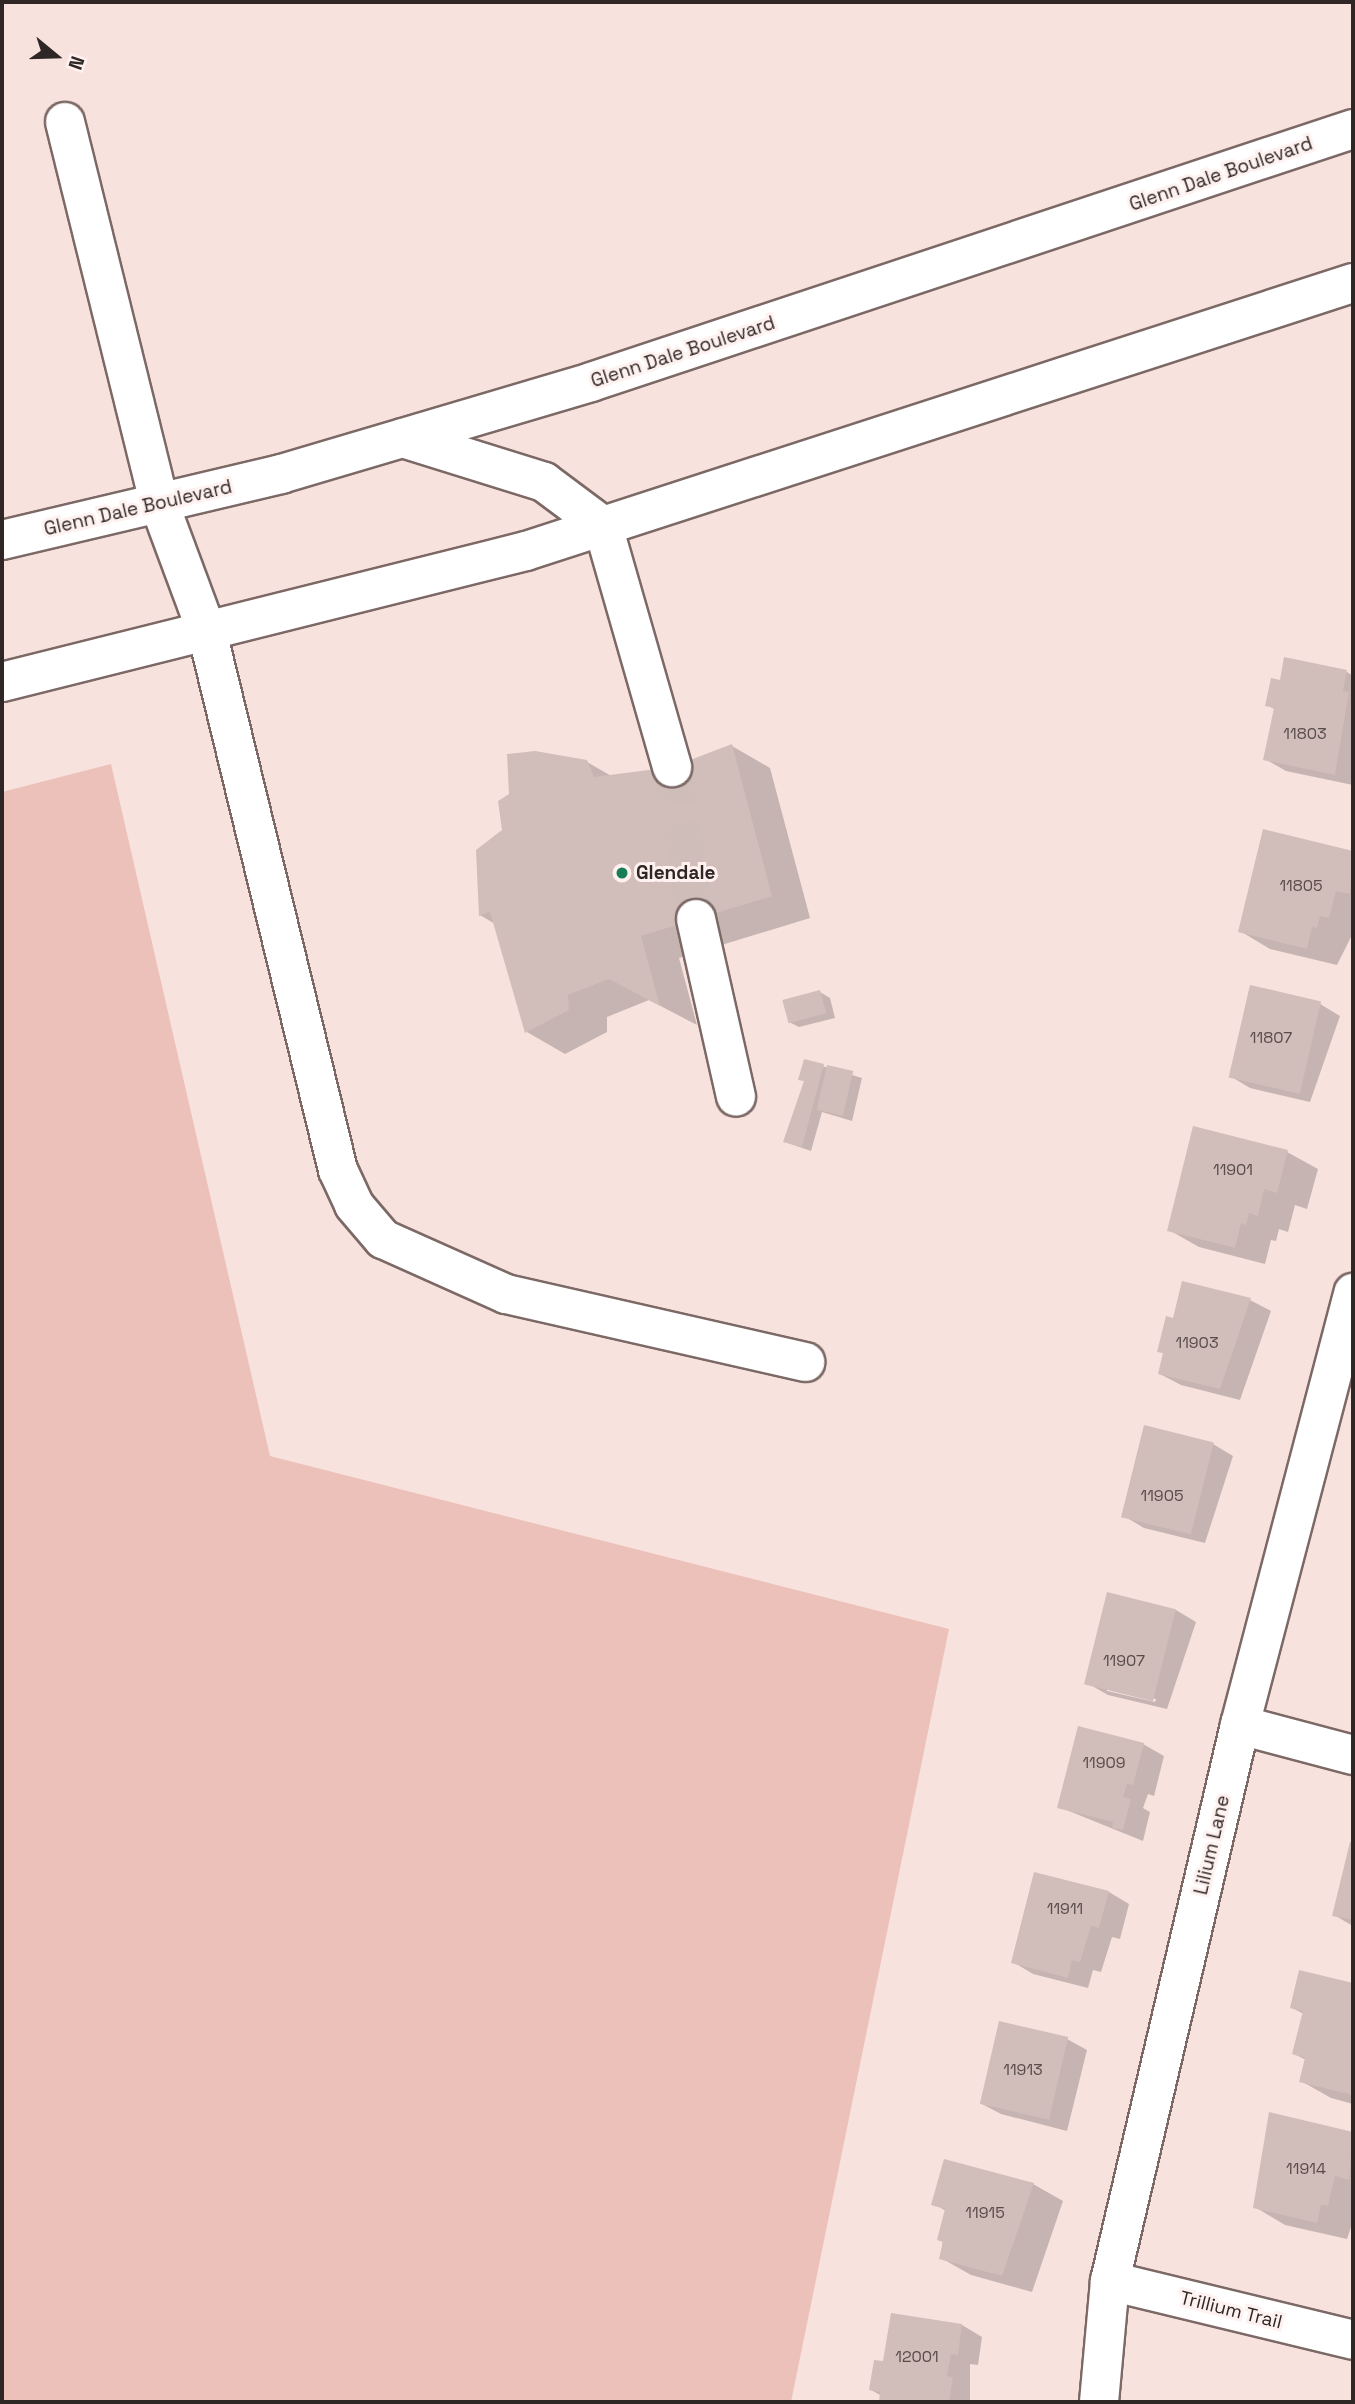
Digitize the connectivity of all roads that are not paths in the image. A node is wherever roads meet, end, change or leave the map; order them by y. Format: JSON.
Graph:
{"nodes":[{"id":1,"x":65,"y":121,"type":"dead end"},
{"id":2,"x":1353,"y":129,"type":"edge"},
{"id":3,"x":1353,"y":284,"type":"edge"},
{"id":4,"x":403,"y":438,"type":"junction"},
{"id":5,"x":159,"y":503,"type":"junction"},
{"id":6,"x":603,"y":526,"type":"junction"},
{"id":7,"x":2,"y":540,"type":"edge"},
{"id":8,"x":207,"y":632,"type":"junction"},
{"id":9,"x":2,"y":682,"type":"edge"},
{"id":10,"x":672,"y":768,"type":"tunnel mouth"},
{"id":11,"x":696,"y":919,"type":"tunnel mouth"},
{"id":12,"x":736,"y":1097,"type":"dead end"},
{"id":13,"x":1353,"y":1293,"type":"edge"},
{"id":14,"x":804,"y":1362,"type":"dead end"},
{"id":15,"x":1240,"y":1725,"type":"junction"},
{"id":16,"x":1353,"y":1755,"type":"edge"},
{"id":17,"x":1110,"y":2281,"type":"junction"},
{"id":18,"x":1353,"y":2340,"type":"edge"},
{"id":19,"x":1099,"y":2402,"type":"edge"}],
"edges":[{"from":1,"to":5,"type":"street"},
{"from":2,"to":4,"type":"street","name":"Glenn Dale Boulevard"},
{"from":3,"to":6,"type":"street"},
{"from":4,"to":5,"type":"street","name":"Glenn Dale Boulevard"},
{"from":4,"to":6,"type":"street"},
{"from":5,"to":7,"type":"street","name":"Glenn Dale Boulevard"},
{"from":5,"to":8,"type":"street"},
{"from":6,"to":8,"type":"street"},
{"from":6,"to":10,"type":"street"},
{"from":8,"to":9,"type":"street"},
{"from":8,"to":14,"type":"street"},
{"from":11,"to":12,"type":"street"},
{"from":13,"to":15,"type":"street","name":"Lilium Lane"},
{"from":15,"to":16,"type":"street"},
{"from":15,"to":17,"type":"street","name":"Lilium Lane"},
{"from":17,"to":18,"type":"street","name":"Trillium Trail"},
{"from":17,"to":19,"type":"street","name":"Lilium Lane"}]}
